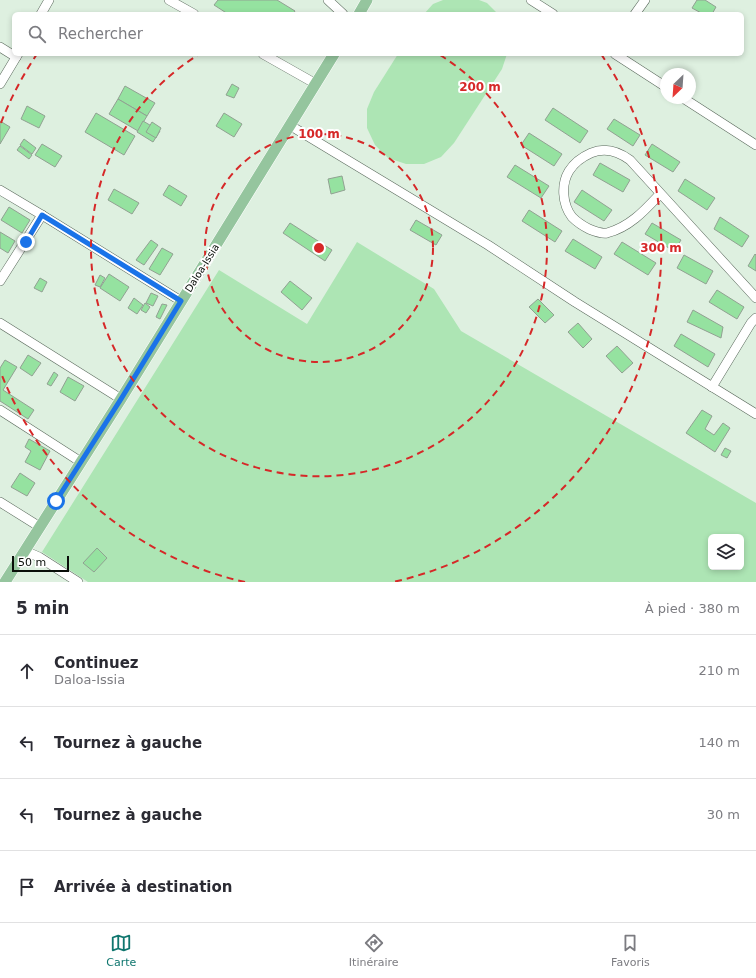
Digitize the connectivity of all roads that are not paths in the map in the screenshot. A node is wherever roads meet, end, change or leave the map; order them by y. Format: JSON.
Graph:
{"nodes":[{"id":1,"x":49,"y":0,"type":"edge"},
{"id":2,"x":169,"y":0,"type":"edge"},
{"id":3,"x":328,"y":0,"type":"edge"},
{"id":4,"x":367,"y":0,"type":"edge"},
{"id":5,"x":531,"y":0,"type":"edge"},
{"id":6,"x":645,"y":0,"type":"edge"},
{"id":7,"x":42,"y":12,"type":"edge"},
{"id":8,"x":190,"y":12,"type":"edge"},
{"id":9,"x":341,"y":12,"type":"edge"},
{"id":10,"x":359,"y":12,"type":"edge"},
{"id":11,"x":550,"y":12,"type":"edge"},
{"id":12,"x":636,"y":12,"type":"edge"},
{"id":13,"x":0,"y":47,"type":"edge"},
{"id":14,"x":12,"y":53,"type":"edge"},
{"id":15,"x":17,"y":56,"type":"edge"},
{"id":16,"x":267,"y":56,"type":"edge"},
{"id":17,"x":333,"y":56,"type":"edge"},
{"id":18,"x":618,"y":56,"type":"edge"},
{"id":19,"x":660,"y":83,"type":"edge"},
{"id":20,"x":0,"y":84,"type":"edge"},
{"id":21,"x":316,"y":84,"type":"junction"},
{"id":22,"x":692,"y":104,"type":"edge"},
{"id":23,"x":291,"y":126,"type":"junction"},
{"id":24,"x":756,"y":145,"type":"edge"},
{"id":25,"x":0,"y":190,"type":"edge"},
{"id":26,"x":660,"y":194,"type":"junction"},
{"id":27,"x":42,"y":215,"type":"junction"},
{"id":28,"x":0,"y":282,"type":"edge"},
{"id":29,"x":756,"y":298,"type":"edge"},
{"id":30,"x":181,"y":301,"type":"junction"},
{"id":31,"x":756,"y":318,"type":"edge"},
{"id":32,"x":0,"y":323,"type":"edge"},
{"id":33,"x":712,"y":387,"type":"junction"},
{"id":34,"x":121,"y":399,"type":"junction"},
{"id":35,"x":0,"y":410,"type":"edge"},
{"id":36,"x":756,"y":414,"type":"edge"},
{"id":37,"x":81,"y":462,"type":"junction"},
{"id":38,"x":0,"y":502,"type":"edge"},
{"id":39,"x":40,"y":527,"type":"junction"},
{"id":40,"x":25,"y":551,"type":"junction"},
{"id":41,"x":5,"y":582,"type":"edge"},
{"id":42,"x":67,"y":582,"type":"edge"},
{"id":43,"x":78,"y":582,"type":"edge"}],
"edges":[{"from":1,"to":7,"type":"street"},
{"from":2,"to":8,"type":"street"},
{"from":3,"to":9,"type":"street"},
{"from":4,"to":10,"type":"main road"},
{"from":5,"to":11,"type":"street"},
{"from":6,"to":12,"type":"street"},
{"from":13,"to":14,"type":"street"},
{"from":15,"to":20,"type":"street"},
{"from":16,"to":21,"type":"street"},
{"from":17,"to":21,"type":"main road","name":"Daloa-Issia"},
{"from":18,"to":19,"type":"street"},
{"from":21,"to":23,"type":"main road","name":"Daloa-Issia"},
{"from":22,"to":24,"type":"street"},
{"from":23,"to":30,"type":"main road","name":"Daloa-Issia"},
{"from":23,"to":33,"type":"street"},
{"from":25,"to":27,"type":"street"},
{"from":26,"to":26,"type":"street"},
{"from":26,"to":29,"type":"street"},
{"from":27,"to":28,"type":"street"},
{"from":27,"to":30,"type":"street"},
{"from":30,"to":34,"type":"main road","name":"Daloa-Issia"},
{"from":31,"to":33,"type":"street"},
{"from":32,"to":34,"type":"street"},
{"from":33,"to":36,"type":"street"},
{"from":34,"to":37,"type":"main road","name":"Daloa-Issia"},
{"from":35,"to":37,"type":"street"},
{"from":37,"to":39,"type":"main road","name":"Daloa-Issia"},
{"from":38,"to":39,"type":"street"},
{"from":39,"to":40,"type":"main road","name":"Daloa-Issia"},
{"from":40,"to":41,"type":"main road","name":"Daloa-Issia"},
{"from":40,"to":42,"type":"street"},
{"from":40,"to":43,"type":"street"}]}
